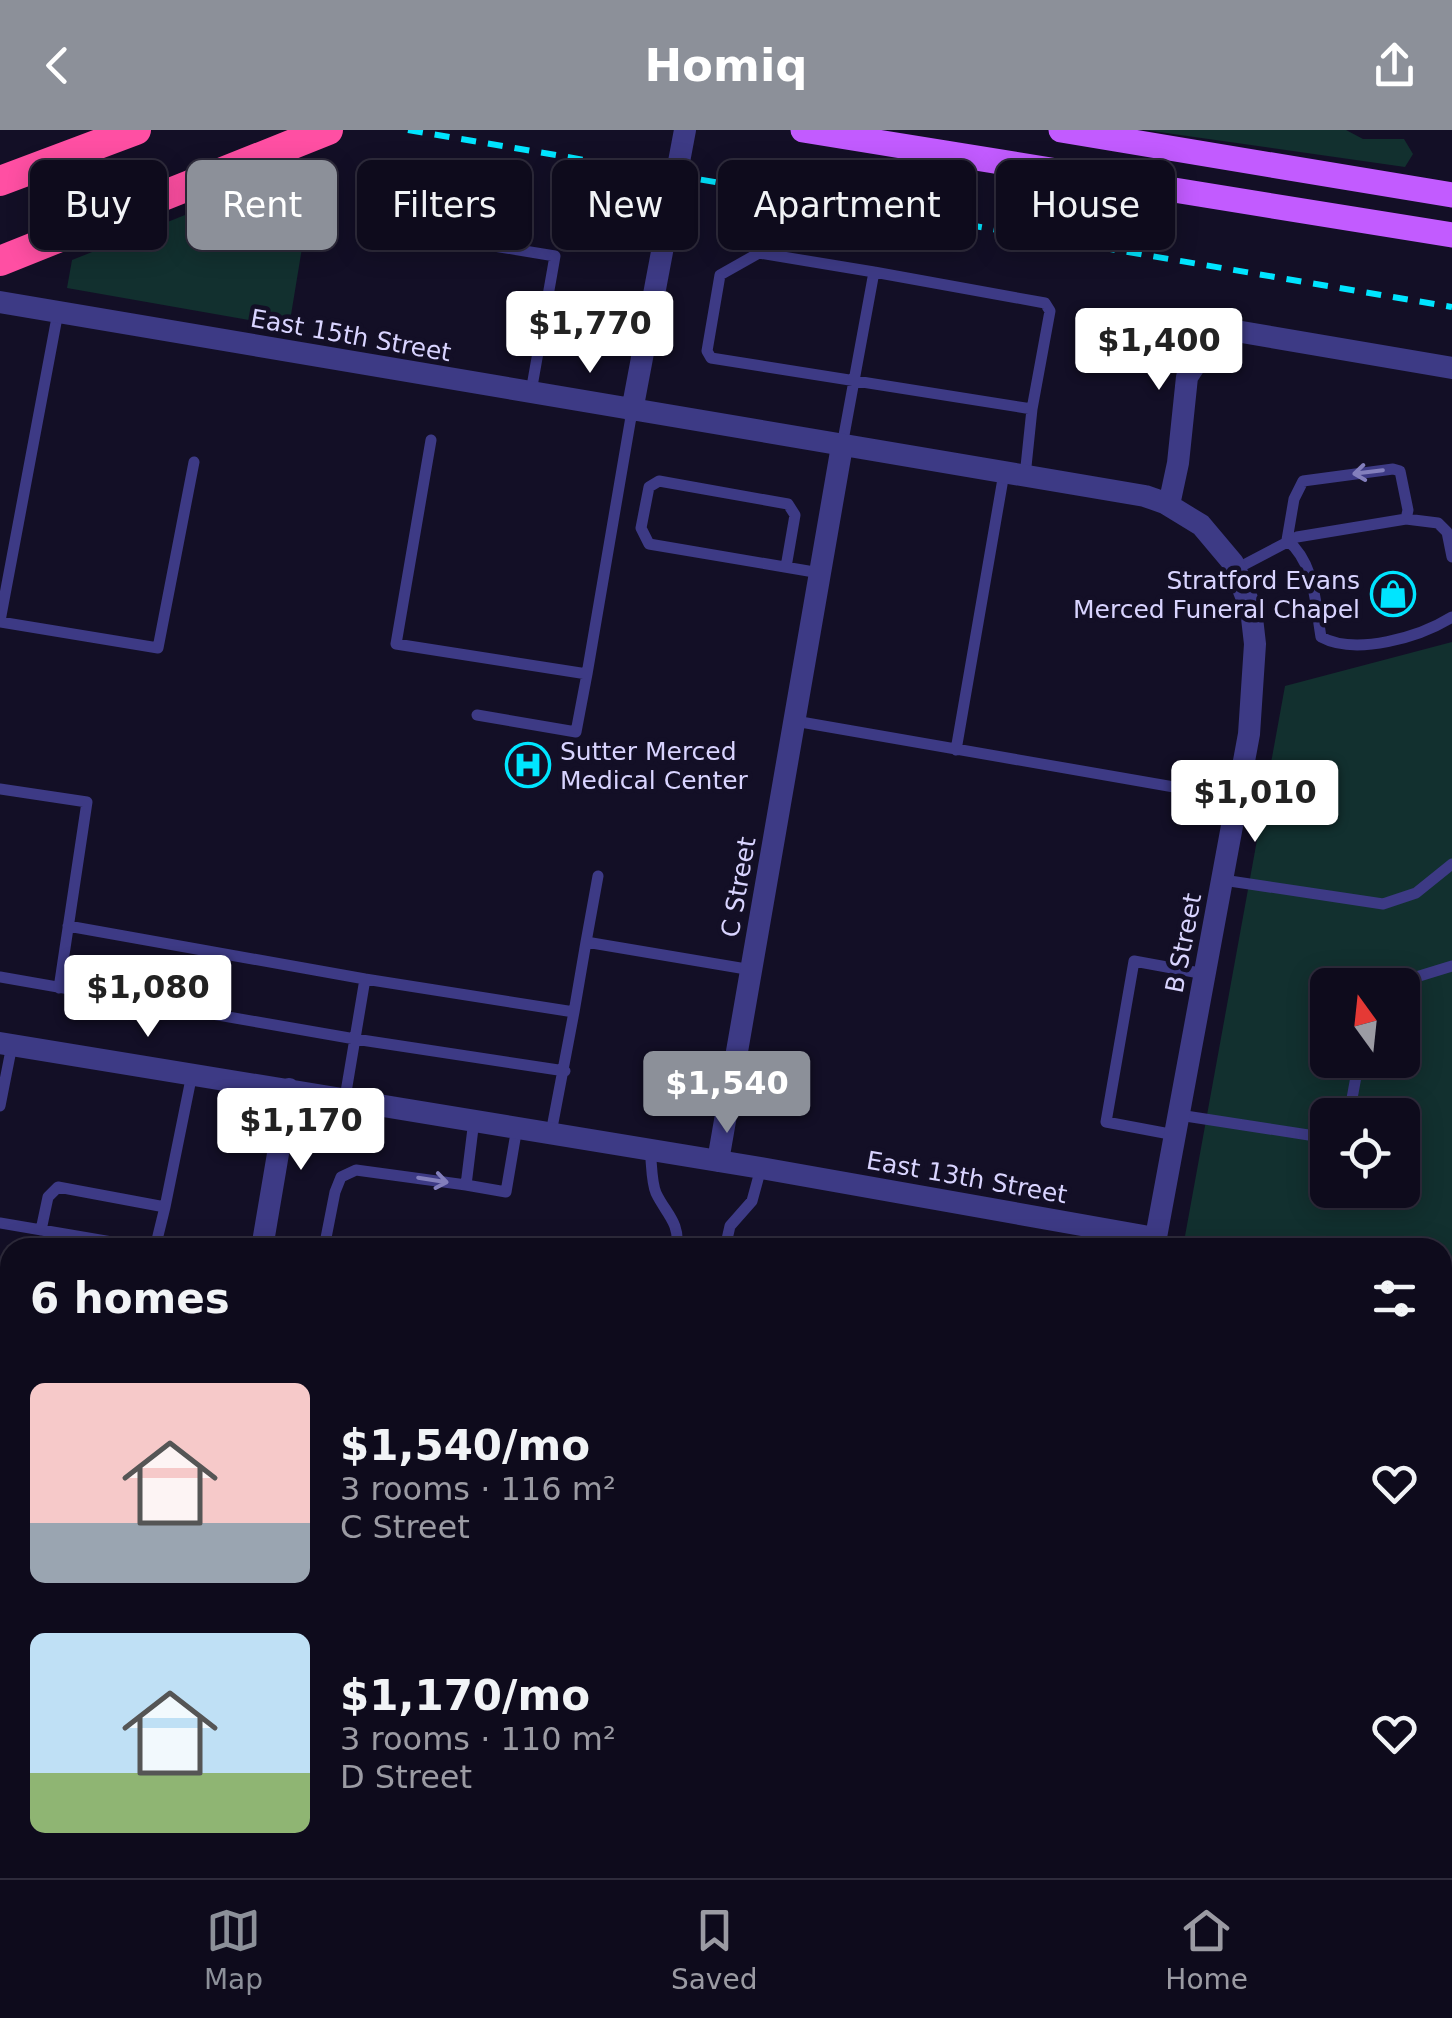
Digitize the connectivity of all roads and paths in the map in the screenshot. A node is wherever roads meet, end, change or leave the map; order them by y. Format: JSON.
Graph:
{"nodes":[{"id":1,"x":136,"y":130,"type":"edge"},
{"id":2,"x":328,"y":130,"type":"edge"},
{"id":3,"x":684,"y":130,"type":"edge"},
{"id":4,"x":803,"y":130,"type":"edge"},
{"id":5,"x":1061,"y":130,"type":"edge"},
{"id":6,"x":0,"y":181,"type":"edge"},
{"id":7,"x":1452,"y":194,"type":"edge"},
{"id":8,"x":1452,"y":235,"type":"edge"},
{"id":9,"x":519,"y":250,"type":"edge"},
{"id":10,"x":0,"y":260,"type":"edge"},
{"id":11,"x":874,"y":272,"type":"junction"},
{"id":12,"x":0,"y":302,"type":"edge"},
{"id":13,"x":58,"y":312,"type":"junction"},
{"id":14,"x":1452,"y":368,"type":"edge"},
{"id":15,"x":854,"y":381,"type":"junction"},
{"id":16,"x":531,"y":392,"type":"junction"},
{"id":17,"x":1032,"y":409,"type":"junction"},
{"id":18,"x":632,"y":411,"type":"junction"},
{"id":19,"x":431,"y":440,"type":"dead end"},
{"id":20,"x":842,"y":446,"type":"junction"},
{"id":21,"x":194,"y":462,"type":"dead end"},
{"id":22,"x":1014,"y":474,"type":"junction"},
{"id":23,"x":1167,"y":504,"type":"junction"},
{"id":24,"x":1406,"y":520,"type":"junction"},
{"id":25,"x":1287,"y":540,"type":"junction"},
{"id":26,"x":1452,"y":557,"type":"edge"},
{"id":27,"x":786,"y":567,"type":"junction"},
{"id":28,"x":1236,"y":570,"type":"junction"},
{"id":29,"x":820,"y":573,"type":"junction"},
{"id":30,"x":1452,"y":617,"type":"edge"},
{"id":31,"x":0,"y":621,"type":"edge"},
{"id":32,"x":587,"y":674,"type":"junction"},
{"id":33,"x":478,"y":715,"type":"dead end"},
{"id":34,"x":795,"y":722,"type":"junction"},
{"id":35,"x":956,"y":750,"type":"junction"},
{"id":36,"x":0,"y":790,"type":"edge"},
{"id":37,"x":1237,"y":798,"type":"junction"},
{"id":38,"x":1452,"y":864,"type":"edge"},
{"id":39,"x":598,"y":876,"type":"dead end"},
{"id":40,"x":1223,"y":880,"type":"junction"},
{"id":41,"x":68,"y":926,"type":"junction"},
{"id":42,"x":586,"y":942,"type":"junction"},
{"id":43,"x":1452,"y":966,"type":"edge"},
{"id":44,"x":752,"y":970,"type":"junction"},
{"id":45,"x":1205,"y":974,"type":"junction"},
{"id":46,"x":1420,"y":976,"type":"edge"},
{"id":47,"x":0,"y":978,"type":"edge"},
{"id":48,"x":365,"y":979,"type":"junction"},
{"id":49,"x":59,"y":988,"type":"junction"},
{"id":50,"x":574,"y":1012,"type":"junction"},
{"id":51,"x":355,"y":1039,"type":"junction"},
{"id":52,"x":6,"y":1044,"type":"edge"},
{"id":53,"x":565,"y":1071,"type":"junction"},
{"id":54,"x":192,"y":1074,"type":"junction"},
{"id":55,"x":289,"y":1089,"type":"junction"},
{"id":56,"x":345,"y":1098,"type":"junction"},
{"id":57,"x":0,"y":1106,"type":"edge"},
{"id":58,"x":474,"y":1120,"type":"junction"},
{"id":59,"x":1177,"y":1125,"type":"junction"},
{"id":60,"x":517,"y":1127,"type":"junction"},
{"id":61,"x":551,"y":1133,"type":"junction"},
{"id":62,"x":1310,"y":1136,"type":"edge"},
{"id":63,"x":650,"y":1150,"type":"junction"},
{"id":64,"x":718,"y":1161,"type":"junction"},
{"id":65,"x":760,"y":1168,"type":"junction"},
{"id":66,"x":466,"y":1184,"type":"junction"},
{"id":67,"x":165,"y":1207,"type":"junction"},
{"id":68,"x":0,"y":1223,"type":"edge"},
{"id":69,"x":42,"y":1230,"type":"junction"},
{"id":70,"x":89,"y":1238,"type":"edge"},
{"id":71,"x":157,"y":1238,"type":"edge"},
{"id":72,"x":264,"y":1238,"type":"edge"},
{"id":73,"x":326,"y":1238,"type":"edge"},
{"id":74,"x":678,"y":1238,"type":"edge"},
{"id":75,"x":727,"y":1238,"type":"edge"},
{"id":76,"x":1129,"y":1238,"type":"edge"},
{"id":77,"x":1156,"y":1238,"type":"edge"}],
"edges":[{"from":1,"to":6,"type":"highway"},
{"from":2,"to":10,"type":"highway"},
{"from":3,"to":18,"type":"street"},
{"from":4,"to":8,"type":"main road"},
{"from":5,"to":7,"type":"main road"},
{"from":9,"to":16,"type":"lane"},
{"from":11,"to":15,"type":"lane"},
{"from":11,"to":15,"type":"lane"},
{"from":11,"to":17,"type":"lane"},
{"from":12,"to":13,"type":"street","name":"East 15th Street"},
{"from":13,"to":16,"type":"street","name":"East 15th Street"},
{"from":13,"to":31,"type":"lane"},
{"from":14,"to":23,"type":"street"},
{"from":15,"to":17,"type":"lane"},
{"from":15,"to":20,"type":"lane"},
{"from":16,"to":18,"type":"street","name":"East 15th Street"},
{"from":17,"to":22,"type":"lane"},
{"from":18,"to":20,"type":"street","name":"East 15th Street"},
{"from":18,"to":32,"type":"lane"},
{"from":19,"to":32,"type":"lane"},
{"from":20,"to":22,"type":"street","name":"East 15th Street"},
{"from":20,"to":29,"type":"street","name":"C Street"},
{"from":21,"to":31,"type":"lane"},
{"from":22,"to":23,"type":"street","name":"East 15th Street"},
{"from":22,"to":35,"type":"lane"},
{"from":23,"to":28,"type":"street","name":"B Street"},
{"from":24,"to":25,"type":"lane"},
{"from":24,"to":25,"type":"lane","one_way":true},
{"from":24,"to":26,"type":"lane"},
{"from":25,"to":28,"type":"lane"},
{"from":25,"to":30,"type":"lane"},
{"from":27,"to":27,"type":"lane"},
{"from":27,"to":29,"type":"lane"},
{"from":28,"to":37,"type":"street","name":"B Street"},
{"from":29,"to":34,"type":"street","name":"C Street"},
{"from":32,"to":33,"type":"lane"},
{"from":34,"to":35,"type":"lane"},
{"from":34,"to":44,"type":"street","name":"C Street"},
{"from":35,"to":37,"type":"lane"},
{"from":36,"to":41,"type":"lane"},
{"from":37,"to":40,"type":"street","name":"B Street"},
{"from":38,"to":40,"type":"lane"},
{"from":39,"to":42,"type":"lane"},
{"from":40,"to":45,"type":"street","name":"B Street"},
{"from":41,"to":48,"type":"lane"},
{"from":41,"to":49,"type":"lane"},
{"from":42,"to":44,"type":"lane"},
{"from":42,"to":50,"type":"lane"},
{"from":43,"to":46,"type":"lane"},
{"from":44,"to":64,"type":"street","name":"C Street"},
{"from":45,"to":59,"type":"street","name":"B Street"},
{"from":45,"to":59,"type":"lane"},
{"from":47,"to":49,"type":"lane"},
{"from":48,"to":50,"type":"lane"},
{"from":48,"to":51,"type":"lane"},
{"from":49,"to":51,"type":"lane"},
{"from":50,"to":53,"type":"lane"},
{"from":51,"to":53,"type":"lane"},
{"from":51,"to":56,"type":"lane"},
{"from":52,"to":54,"type":"street","name":"East 13th Street"},
{"from":52,"to":57,"type":"lane"},
{"from":53,"to":61,"type":"lane"},
{"from":54,"to":55,"type":"street","name":"East 13th Street"},
{"from":54,"to":67,"type":"lane"},
{"from":55,"to":56,"type":"street","name":"East 13th Street"},
{"from":55,"to":72,"type":"street"},
{"from":56,"to":58,"type":"street","name":"East 13th Street"},
{"from":58,"to":60,"type":"street","name":"East 13th Street"},
{"from":58,"to":66,"type":"lane"},
{"from":59,"to":62,"type":"lane"},
{"from":59,"to":77,"type":"street","name":"B Street"},
{"from":60,"to":61,"type":"street","name":"East 13th Street"},
{"from":60,"to":66,"type":"lane"},
{"from":61,"to":63,"type":"street","name":"East 13th Street"},
{"from":63,"to":64,"type":"street","name":"East 13th Street"},
{"from":63,"to":74,"type":"lane"},
{"from":64,"to":65,"type":"street","name":"East 13th Street"},
{"from":65,"to":75,"type":"lane"},
{"from":65,"to":76,"type":"street","name":"East 13th Street"},
{"from":73,"to":66,"type":"lane","one_way":true},
{"from":67,"to":69,"type":"lane"},
{"from":67,"to":71,"type":"lane"},
{"from":68,"to":69,"type":"lane"},
{"from":69,"to":70,"type":"lane"}]}
